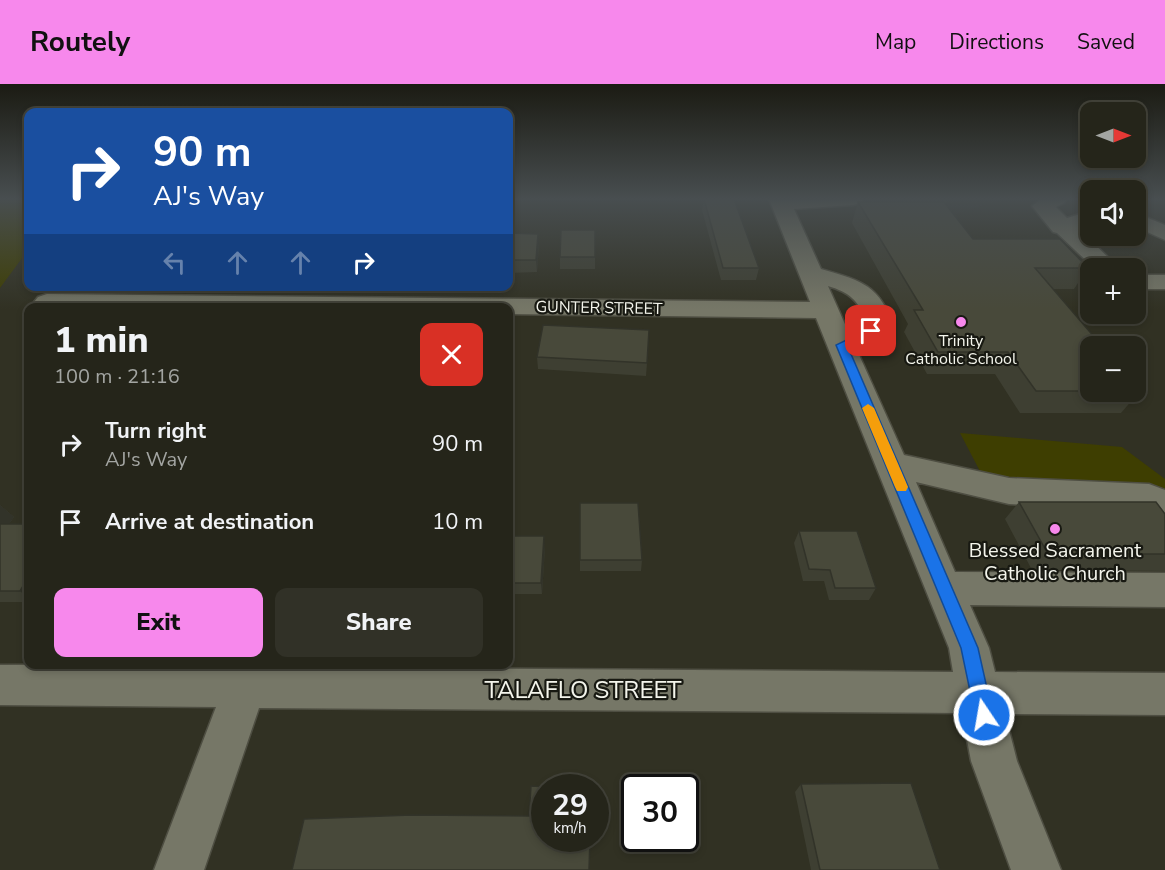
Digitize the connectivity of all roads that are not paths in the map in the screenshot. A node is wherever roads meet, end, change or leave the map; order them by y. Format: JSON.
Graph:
{"nodes":[{"id":1,"x":795,"y":236,"type":"edge"},
{"id":2,"x":1071,"y":236,"type":"edge"},
{"id":3,"x":1096,"y":258,"type":"edge"},
{"id":4,"x":811,"y":274,"type":"junction"},
{"id":5,"x":1146,"y":282,"type":"edge"},
{"id":6,"x":1165,"y":282,"type":"edge"},
{"id":7,"x":384,"y":300,"type":"edge"},
{"id":8,"x":47,"y":302,"type":"dead end"},
{"id":9,"x":826,"y":310,"type":"junction"},
{"id":10,"x":841,"y":345,"type":"junction"},
{"id":11,"x":892,"y":465,"type":"junction"},
{"id":12,"x":1165,"y":506,"type":"edge"},
{"id":13,"x":944,"y":588,"type":"junction"},
{"id":14,"x":1165,"y":590,"type":"edge"},
{"id":15,"x":248,"y":676,"type":"edge"},
{"id":16,"x":0,"y":685,"type":"edge"},
{"id":17,"x":979,"y":692,"type":"junction"},
{"id":18,"x":1165,"y":694,"type":"edge"},
{"id":19,"x":179,"y":870,"type":"edge"},
{"id":20,"x":1036,"y":870,"type":"edge"}],
"edges":[{"from":1,"to":4,"type":"street"},
{"from":2,"to":3,"type":"street"},
{"from":4,"to":9,"type":"street"},
{"from":4,"to":10,"type":"street"},
{"from":5,"to":6,"type":"street"},
{"from":7,"to":8,"type":"street","name":"GUNTER STREET"},
{"from":7,"to":9,"type":"street","name":"GUNTER STREET"},
{"from":9,"to":10,"type":"street"},
{"from":10,"to":11,"type":"street"},
{"from":11,"to":12,"type":"street"},
{"from":11,"to":13,"type":"street"},
{"from":13,"to":14,"type":"street"},
{"from":13,"to":17,"type":"street"},
{"from":15,"to":16,"type":"street","name":"TALAFLO STREET"},
{"from":15,"to":17,"type":"street","name":"TALAFLO STREET"},
{"from":15,"to":19,"type":"street"},
{"from":17,"to":18,"type":"street","name":"TALAFLO STREET"},
{"from":17,"to":20,"type":"street"}]}
